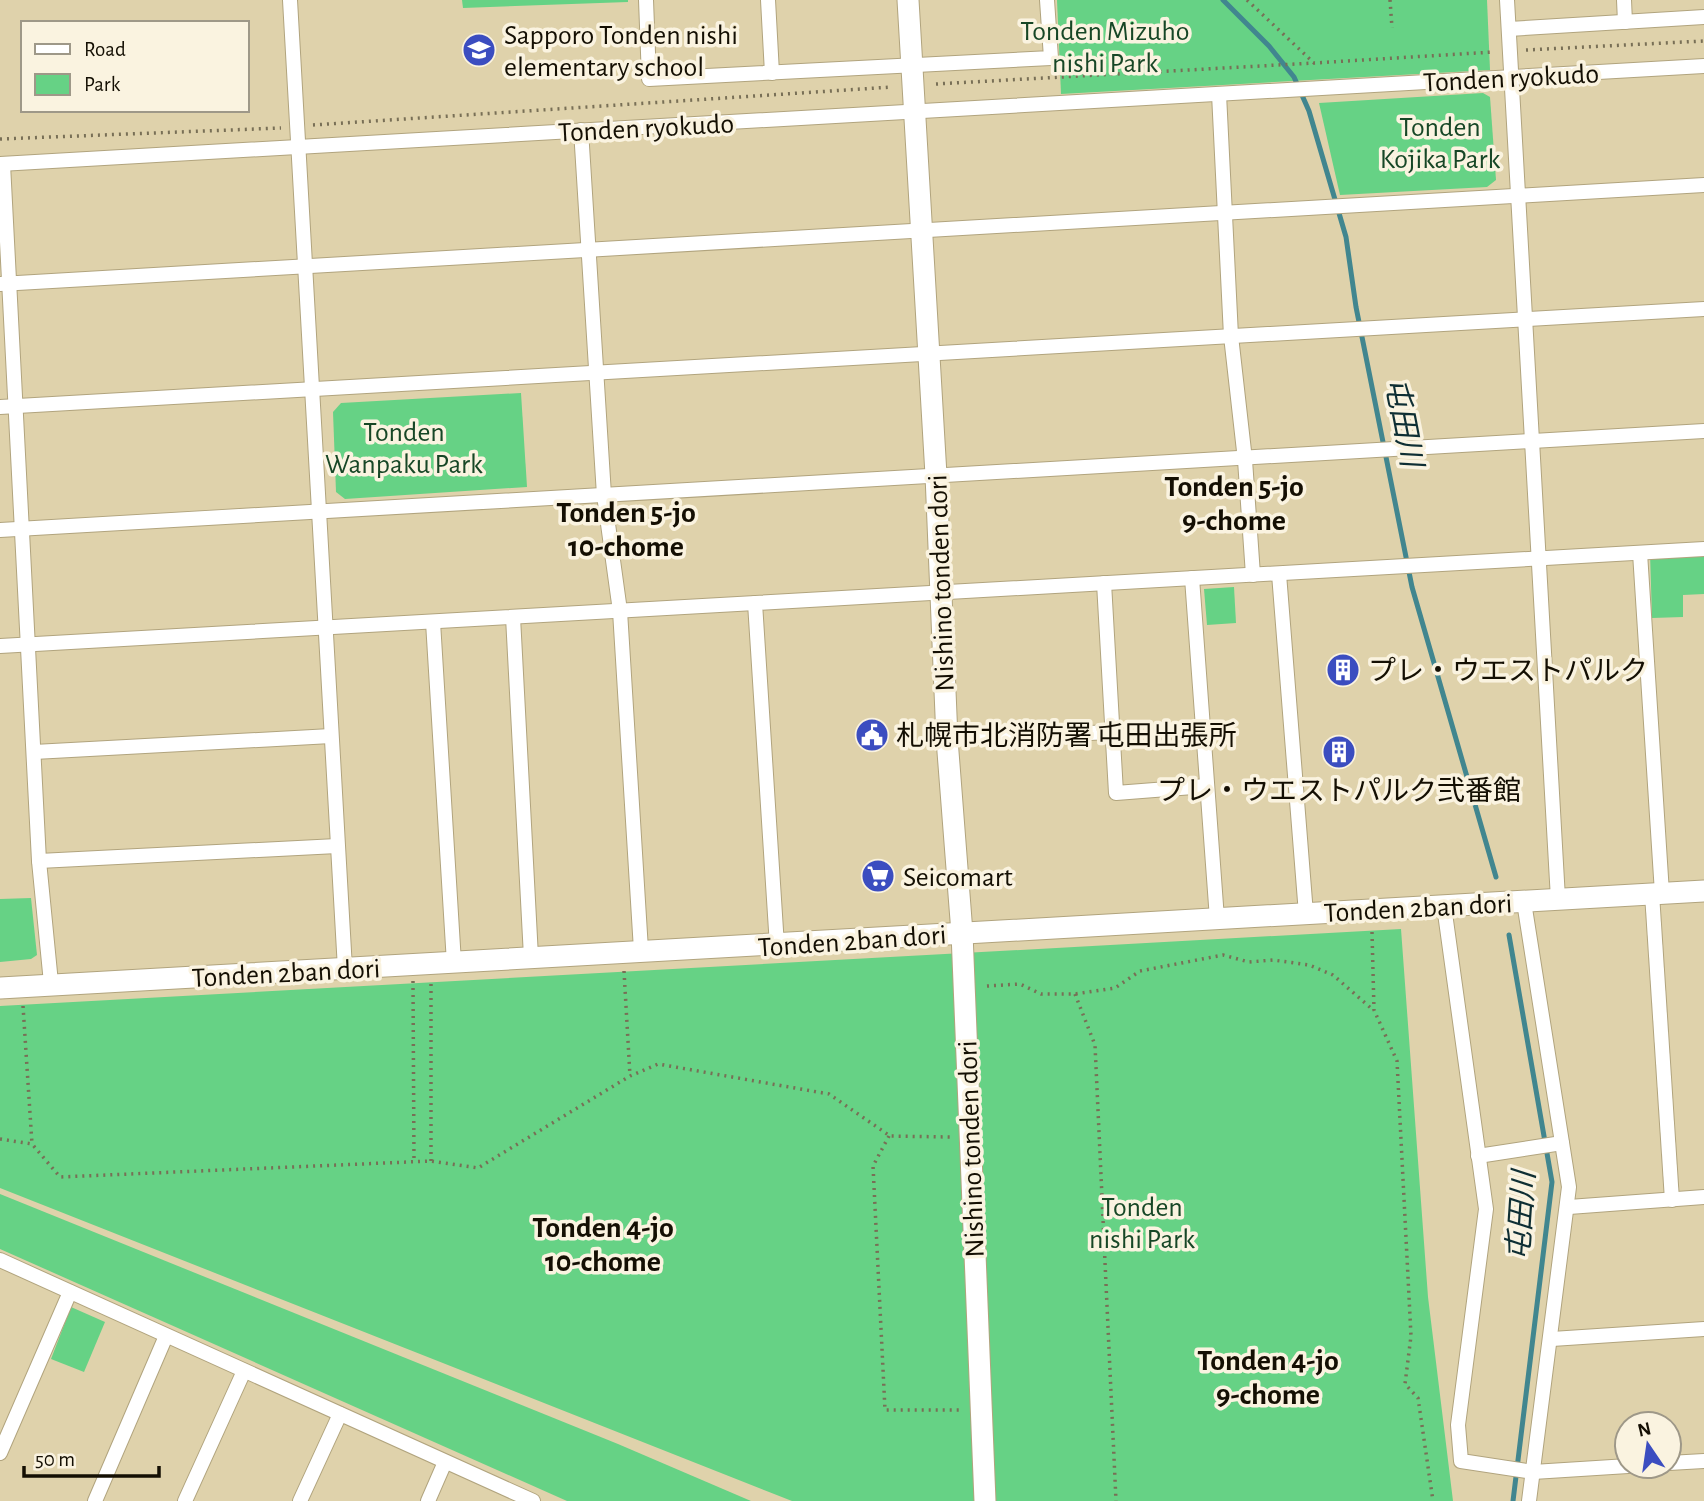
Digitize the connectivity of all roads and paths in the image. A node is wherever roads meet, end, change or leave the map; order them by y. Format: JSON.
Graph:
{"nodes":[{"id":1,"x":290,"y":0,"type":"edge"},
{"id":2,"x":646,"y":0,"type":"edge"},
{"id":3,"x":768,"y":0,"type":"edge"},
{"id":4,"x":908,"y":0,"type":"edge"},
{"id":5,"x":1047,"y":0,"type":"edge"},
{"id":6,"x":1247,"y":0,"type":"edge"},
{"id":7,"x":1390,"y":0,"type":"edge"},
{"id":8,"x":1507,"y":0,"type":"edge"},
{"id":9,"x":1624,"y":0,"type":"edge"},
{"id":10,"x":1704,"y":17,"type":"edge"},
{"id":11,"x":1625,"y":22,"type":"junction"},
{"id":12,"x":1392,"y":28,"type":"dead end"},
{"id":13,"x":1509,"y":29,"type":"junction"},
{"id":14,"x":1704,"y":41,"type":"edge"},
{"id":15,"x":1521,"y":51,"type":"dead end"},
{"id":16,"x":1493,"y":52,"type":"dead end"},
{"id":17,"x":1314,"y":62,"type":"junction"},
{"id":18,"x":911,"y":64,"type":"junction"},
{"id":19,"x":1704,"y":66,"type":"edge"},
{"id":20,"x":772,"y":73,"type":"junction"},
{"id":21,"x":1512,"y":77,"type":"junction"},
{"id":22,"x":936,"y":84,"type":"dead end"},
{"id":23,"x":892,"y":87,"type":"dead end"},
{"id":24,"x":1219,"y":94,"type":"junction"},
{"id":25,"x":914,"y":113,"type":"junction"},
{"id":26,"x":313,"y":125,"type":"dead end"},
{"id":27,"x":283,"y":128,"type":"dead end"},
{"id":28,"x":581,"y":130,"type":"junction"},
{"id":29,"x":0,"y":139,"type":"edge"},
{"id":30,"x":298,"y":146,"type":"junction"},
{"id":31,"x":2,"y":164,"type":"edge"},
{"id":32,"x":1704,"y":185,"type":"edge"},
{"id":33,"x":1520,"y":198,"type":"junction"},
{"id":34,"x":1225,"y":215,"type":"junction"},
{"id":35,"x":920,"y":233,"type":"junction"},
{"id":36,"x":588,"y":251,"type":"junction"},
{"id":37,"x":305,"y":268,"type":"junction"},
{"id":38,"x":5,"y":284,"type":"edge"},
{"id":39,"x":1704,"y":309,"type":"edge"},
{"id":40,"x":1527,"y":320,"type":"junction"},
{"id":41,"x":1231,"y":336,"type":"junction"},
{"id":42,"x":926,"y":354,"type":"junction"},
{"id":43,"x":596,"y":373,"type":"junction"},
{"id":44,"x":312,"y":389,"type":"junction"},
{"id":45,"x":15,"y":406,"type":"junction"},
{"id":46,"x":0,"y":407,"type":"edge"},
{"id":47,"x":1704,"y":430,"type":"edge"},
{"id":48,"x":1534,"y":442,"type":"junction"},
{"id":49,"x":1245,"y":460,"type":"junction"},
{"id":50,"x":936,"y":475,"type":"junction"},
{"id":51,"x":604,"y":495,"type":"junction"},
{"id":52,"x":318,"y":512,"type":"junction"},
{"id":53,"x":21,"y":529,"type":"junction"},
{"id":54,"x":0,"y":530,"type":"edge"},
{"id":55,"x":1704,"y":548,"type":"edge"},
{"id":56,"x":1640,"y":552,"type":"junction"},
{"id":57,"x":1541,"y":558,"type":"junction"},
{"id":58,"x":1279,"y":574,"type":"junction"},
{"id":59,"x":1253,"y":575,"type":"junction"},
{"id":60,"x":1192,"y":579,"type":"junction"},
{"id":61,"x":1104,"y":583,"type":"junction"},
{"id":62,"x":939,"y":593,"type":"junction"},
{"id":63,"x":755,"y":603,"type":"junction"},
{"id":64,"x":620,"y":611,"type":"junction"},
{"id":65,"x":513,"y":617,"type":"junction"},
{"id":66,"x":433,"y":622,"type":"junction"},
{"id":67,"x":325,"y":628,"type":"junction"},
{"id":68,"x":28,"y":645,"type":"junction"},
{"id":69,"x":0,"y":646,"type":"edge"},
{"id":70,"x":1112,"y":732,"type":"junction"},
{"id":71,"x":331,"y":736,"type":"junction"},
{"id":72,"x":947,"y":739,"type":"junction"},
{"id":73,"x":34,"y":752,"type":"junction"},
{"id":74,"x":1206,"y":786,"type":"junction"},
{"id":75,"x":337,"y":846,"type":"junction"},
{"id":76,"x":39,"y":861,"type":"junction"},
{"id":77,"x":1704,"y":891,"type":"edge"},
{"id":78,"x":1657,"y":894,"type":"junction"},
{"id":79,"x":1558,"y":899,"type":"junction"},
{"id":80,"x":1524,"y":902,"type":"junction"},
{"id":81,"x":1444,"y":906,"type":"junction"},
{"id":82,"x":1306,"y":914,"type":"junction"},
{"id":83,"x":1217,"y":919,"type":"junction"},
{"id":84,"x":1372,"y":932,"type":"dead end"},
{"id":85,"x":962,"y":933,"type":"junction"},
{"id":86,"x":777,"y":946,"type":"junction"},
{"id":87,"x":632,"y":951,"type":"junction"},
{"id":88,"x":531,"y":957,"type":"junction"},
{"id":89,"x":454,"y":963,"type":"junction"},
{"id":90,"x":422,"y":965,"type":"junction"},
{"id":91,"x":345,"y":969,"type":"junction"},
{"id":92,"x":51,"y":984,"type":"junction"},
{"id":93,"x":988,"y":986,"type":"dead end"},
{"id":94,"x":11,"y":987,"type":"edge"},
{"id":95,"x":1075,"y":995,"type":"junction"},
{"id":96,"x":1374,"y":1010,"type":"junction"},
{"id":97,"x":630,"y":1076,"type":"junction"},
{"id":98,"x":890,"y":1136,"type":"junction"},
{"id":99,"x":950,"y":1137,"type":"dead end"},
{"id":100,"x":0,"y":1139,"type":"edge"},
{"id":101,"x":1562,"y":1143,"type":"junction"},
{"id":102,"x":32,"y":1144,"type":"junction"},
{"id":103,"x":1478,"y":1156,"type":"junction"},
{"id":104,"x":431,"y":1161,"type":"junction"},
{"id":105,"x":414,"y":1162,"type":"junction"},
{"id":106,"x":1704,"y":1197,"type":"edge"},
{"id":107,"x":1672,"y":1200,"type":"junction"},
{"id":108,"x":1569,"y":1207,"type":"junction"},
{"id":109,"x":0,"y":1261,"type":"edge"},
{"id":110,"x":70,"y":1292,"type":"junction"},
{"id":111,"x":1704,"y":1329,"type":"edge"},
{"id":112,"x":166,"y":1336,"type":"junction"},
{"id":113,"x":1552,"y":1339,"type":"junction"},
{"id":114,"x":244,"y":1371,"type":"junction"},
{"id":115,"x":962,"y":1410,"type":"dead end"},
{"id":116,"x":340,"y":1415,"type":"junction"},
{"id":117,"x":0,"y":1453,"type":"edge"},
{"id":118,"x":1704,"y":1461,"type":"edge"},
{"id":119,"x":445,"y":1462,"type":"junction"},
{"id":120,"x":1683,"y":1462,"type":"edge"},
{"id":121,"x":1613,"y":1467,"type":"edge"},
{"id":122,"x":1533,"y":1472,"type":"junction"},
{"id":123,"x":95,"y":1501,"type":"edge"},
{"id":124,"x":185,"y":1501,"type":"edge"},
{"id":125,"x":300,"y":1501,"type":"edge"},
{"id":126,"x":428,"y":1501,"type":"edge"},
{"id":127,"x":533,"y":1501,"type":"edge"},
{"id":128,"x":985,"y":1501,"type":"edge"},
{"id":129,"x":1116,"y":1501,"type":"edge"},
{"id":130,"x":1433,"y":1501,"type":"edge"},
{"id":131,"x":1529,"y":1501,"type":"edge"}],
"edges":[{"from":1,"to":30,"type":"street"},
{"from":2,"to":20,"type":"street"},
{"from":3,"to":20,"type":"street"},
{"from":4,"to":18,"type":"street","name":"Nishino tonden dori"},
{"from":5,"to":18,"type":"street"},
{"from":6,"to":17,"type":"path"},
{"from":7,"to":12,"type":"path"},
{"from":8,"to":13,"type":"street"},
{"from":9,"to":11,"type":"street"},
{"from":10,"to":11,"type":"street"},
{"from":11,"to":13,"type":"street"},
{"from":13,"to":21,"type":"street"},
{"from":14,"to":15,"type":"path"},
{"from":16,"to":17,"type":"path"},
{"from":17,"to":22,"type":"path"},
{"from":18,"to":20,"type":"street"},
{"from":18,"to":25,"type":"street","name":"Nishino tonden dori"},
{"from":19,"to":21,"type":"street","name":"Tonden ryokudo"},
{"from":21,"to":24,"type":"street","name":"Tonden ryokudo"},
{"from":21,"to":33,"type":"street"},
{"from":23,"to":26,"type":"path"},
{"from":24,"to":25,"type":"street","name":"Tonden ryokudo"},
{"from":24,"to":34,"type":"street"},
{"from":25,"to":28,"type":"street","name":"Tonden ryokudo"},
{"from":25,"to":35,"type":"street","name":"Nishino tonden dori"},
{"from":27,"to":29,"type":"path"},
{"from":28,"to":30,"type":"street","name":"Tonden ryokudo"},
{"from":28,"to":36,"type":"street"},
{"from":30,"to":31,"type":"street","name":"Tonden ryokudo"},
{"from":30,"to":37,"type":"street"},
{"from":31,"to":38,"type":"street"},
{"from":32,"to":33,"type":"street"},
{"from":33,"to":34,"type":"street"},
{"from":33,"to":40,"type":"street"},
{"from":34,"to":35,"type":"street"},
{"from":34,"to":41,"type":"street"},
{"from":35,"to":36,"type":"street"},
{"from":35,"to":42,"type":"street","name":"Nishino tonden dori"},
{"from":36,"to":37,"type":"street"},
{"from":36,"to":43,"type":"street"},
{"from":37,"to":38,"type":"street"},
{"from":37,"to":44,"type":"street"},
{"from":38,"to":45,"type":"street"},
{"from":39,"to":40,"type":"street"},
{"from":40,"to":41,"type":"street"},
{"from":40,"to":48,"type":"street"},
{"from":41,"to":42,"type":"street"},
{"from":41,"to":49,"type":"street"},
{"from":42,"to":43,"type":"street"},
{"from":42,"to":50,"type":"street","name":"Nishino tonden dori"},
{"from":43,"to":44,"type":"street"},
{"from":43,"to":51,"type":"street"},
{"from":44,"to":45,"type":"street"},
{"from":44,"to":52,"type":"street"},
{"from":45,"to":46,"type":"street"},
{"from":45,"to":53,"type":"street"},
{"from":47,"to":48,"type":"street"},
{"from":48,"to":49,"type":"street"},
{"from":48,"to":57,"type":"street"},
{"from":49,"to":50,"type":"street"},
{"from":49,"to":59,"type":"street"},
{"from":50,"to":51,"type":"street"},
{"from":50,"to":62,"type":"street","name":"Nishino tonden dori"},
{"from":51,"to":52,"type":"street"},
{"from":51,"to":64,"type":"street"},
{"from":52,"to":53,"type":"street"},
{"from":52,"to":67,"type":"street"},
{"from":53,"to":54,"type":"street"},
{"from":53,"to":68,"type":"street"},
{"from":55,"to":56,"type":"street"},
{"from":56,"to":57,"type":"street"},
{"from":56,"to":78,"type":"street"},
{"from":57,"to":58,"type":"street"},
{"from":57,"to":79,"type":"street"},
{"from":58,"to":59,"type":"street"},
{"from":58,"to":82,"type":"street"},
{"from":59,"to":60,"type":"street"},
{"from":60,"to":61,"type":"street"},
{"from":60,"to":74,"type":"street"},
{"from":61,"to":62,"type":"street"},
{"from":61,"to":70,"type":"street"},
{"from":62,"to":63,"type":"street"},
{"from":62,"to":72,"type":"street","name":"Nishino tonden dori"},
{"from":63,"to":64,"type":"street"},
{"from":63,"to":86,"type":"street"},
{"from":64,"to":65,"type":"street"},
{"from":64,"to":87,"type":"street"},
{"from":65,"to":66,"type":"street"},
{"from":65,"to":88,"type":"street"},
{"from":66,"to":67,"type":"street"},
{"from":66,"to":89,"type":"street"},
{"from":67,"to":68,"type":"street"},
{"from":67,"to":71,"type":"street"},
{"from":68,"to":69,"type":"street"},
{"from":68,"to":73,"type":"street"},
{"from":70,"to":72,"type":"street"},
{"from":70,"to":74,"type":"street"},
{"from":71,"to":73,"type":"street"},
{"from":71,"to":75,"type":"street"},
{"from":72,"to":85,"type":"street","name":"Nishino tonden dori"},
{"from":73,"to":76,"type":"street"},
{"from":74,"to":83,"type":"street"},
{"from":75,"to":76,"type":"street"},
{"from":75,"to":91,"type":"street"},
{"from":76,"to":92,"type":"street"},
{"from":77,"to":78,"type":"street","name":"Tonden 2ban dori"},
{"from":78,"to":79,"type":"street","name":"Tonden 2ban dori"},
{"from":78,"to":107,"type":"street"},
{"from":79,"to":80,"type":"street","name":"Tonden 2ban dori"},
{"from":80,"to":81,"type":"street","name":"Tonden 2ban dori"},
{"from":80,"to":101,"type":"street"},
{"from":81,"to":82,"type":"street","name":"Tonden 2ban dori"},
{"from":81,"to":103,"type":"street"},
{"from":82,"to":83,"type":"street","name":"Tonden 2ban dori"},
{"from":83,"to":85,"type":"street","name":"Tonden 2ban dori"},
{"from":84,"to":96,"type":"path"},
{"from":85,"to":86,"type":"street","name":"Tonden 2ban dori"},
{"from":85,"to":128,"type":"street","name":"Nishino tonden dori"},
{"from":86,"to":87,"type":"street","name":"Tonden 2ban dori"},
{"from":87,"to":88,"type":"street","name":"Tonden 2ban dori"},
{"from":87,"to":97,"type":"path"},
{"from":88,"to":89,"type":"street","name":"Tonden 2ban dori"},
{"from":89,"to":90,"type":"street","name":"Tonden 2ban dori"},
{"from":90,"to":91,"type":"street","name":"Tonden 2ban dori"},
{"from":90,"to":104,"type":"path"},
{"from":90,"to":105,"type":"path"},
{"from":91,"to":92,"type":"street","name":"Tonden 2ban dori"},
{"from":92,"to":94,"type":"street","name":"Tonden 2ban dori"},
{"from":93,"to":95,"type":"path"},
{"from":94,"to":102,"type":"path"},
{"from":95,"to":96,"type":"path"},
{"from":95,"to":129,"type":"path"},
{"from":96,"to":130,"type":"path"},
{"from":97,"to":98,"type":"path"},
{"from":97,"to":104,"type":"path"},
{"from":98,"to":99,"type":"path"},
{"from":98,"to":115,"type":"path"},
{"from":100,"to":102,"type":"path"},
{"from":101,"to":103,"type":"street"},
{"from":101,"to":108,"type":"street"},
{"from":102,"to":105,"type":"path"},
{"from":103,"to":122,"type":"street"},
{"from":104,"to":105,"type":"path"},
{"from":106,"to":107,"type":"street"},
{"from":107,"to":108,"type":"street"},
{"from":108,"to":113,"type":"street"},
{"from":109,"to":110,"type":"street"},
{"from":110,"to":112,"type":"street"},
{"from":110,"to":117,"type":"street"},
{"from":111,"to":113,"type":"street"},
{"from":112,"to":114,"type":"street"},
{"from":112,"to":123,"type":"street"},
{"from":113,"to":122,"type":"street"},
{"from":114,"to":116,"type":"street"},
{"from":114,"to":124,"type":"street"},
{"from":116,"to":119,"type":"street"},
{"from":116,"to":125,"type":"street"},
{"from":118,"to":120,"type":"street"},
{"from":119,"to":126,"type":"street"},
{"from":119,"to":127,"type":"street"},
{"from":121,"to":122,"type":"street"},
{"from":122,"to":131,"type":"street"}]}
